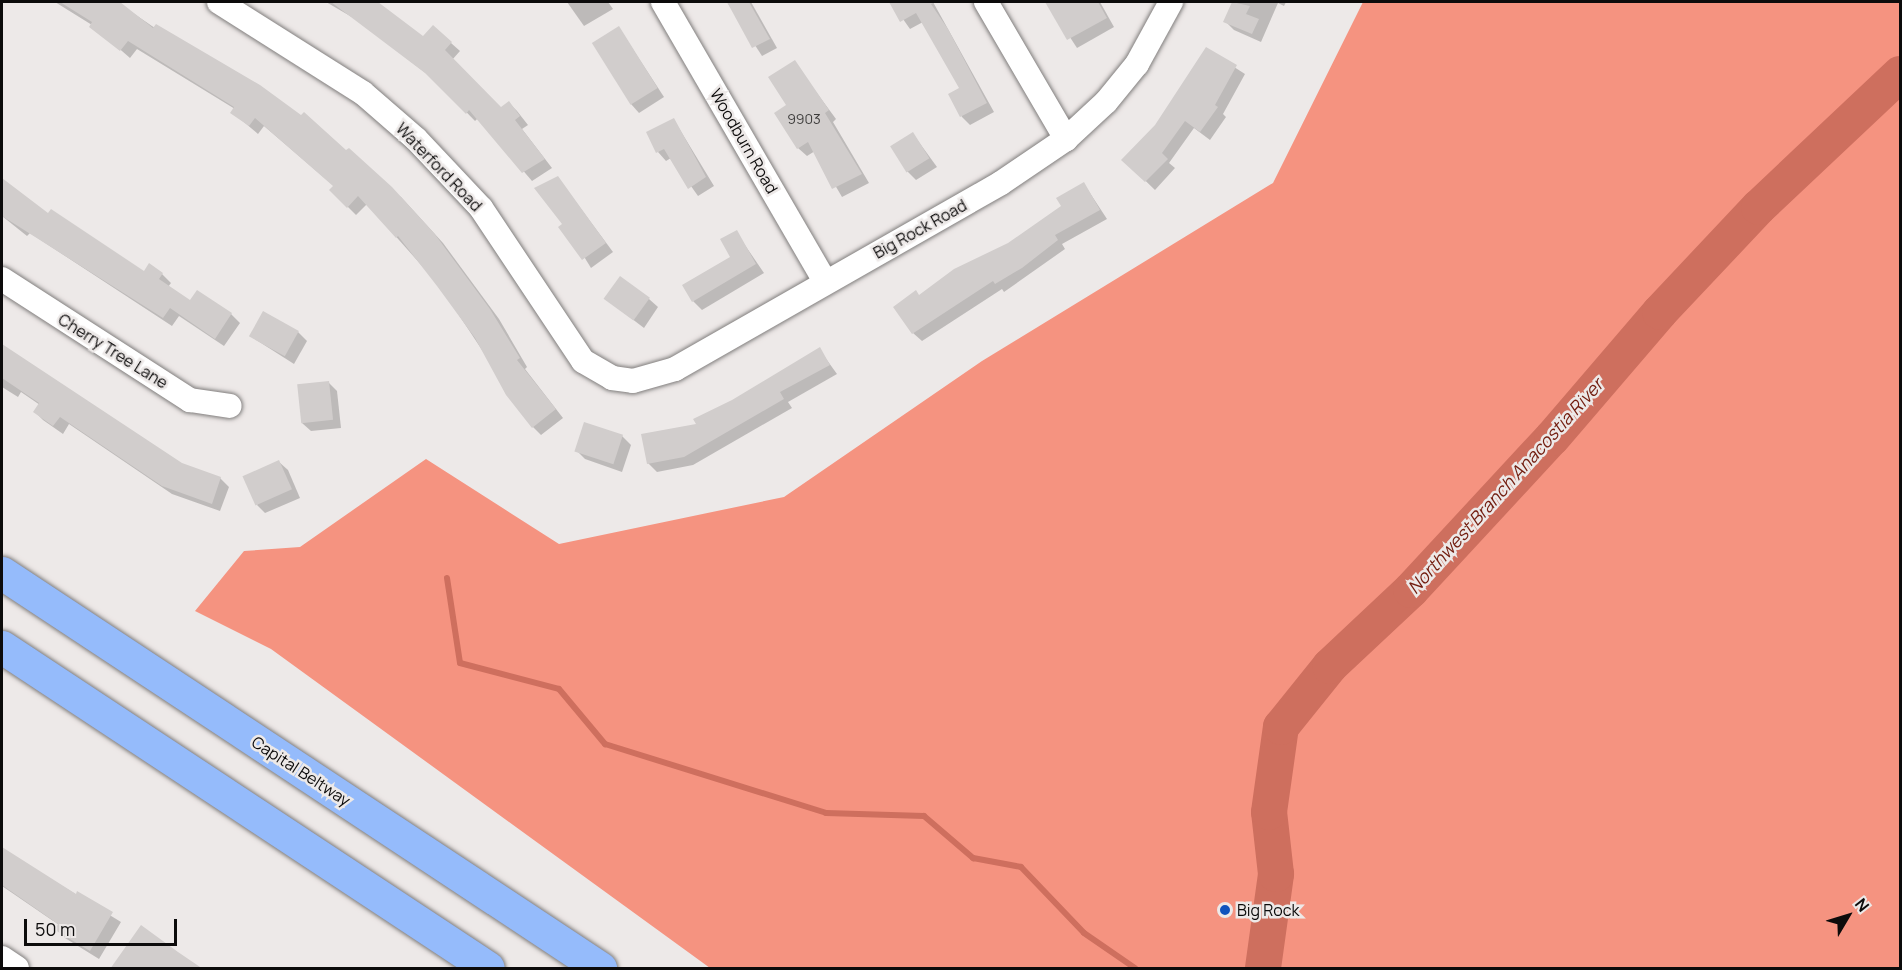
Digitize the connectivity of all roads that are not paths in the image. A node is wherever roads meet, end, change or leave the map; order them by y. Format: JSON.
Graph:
{"nodes":[{"id":1,"x":219,"y":2,"type":"edge"},
{"id":2,"x":663,"y":2,"type":"edge"},
{"id":3,"x":986,"y":2,"type":"edge"},
{"id":4,"x":1171,"y":2,"type":"edge"},
{"id":5,"x":1066,"y":139,"type":"junction"},
{"id":6,"x":2,"y":279,"type":"edge"},
{"id":7,"x":825,"y":281,"type":"junction"},
{"id":8,"x":612,"y":378,"type":"joint"},
{"id":9,"x":230,"y":406,"type":"dead end"},
{"id":10,"x":2,"y":573,"type":"edge"},
{"id":11,"x":2,"y":647,"type":"edge"},
{"id":12,"x":2,"y":958,"type":"edge"},
{"id":13,"x":17,"y":969,"type":"edge"},
{"id":14,"x":488,"y":969,"type":"edge"},
{"id":15,"x":600,"y":969,"type":"edge"}],
"edges":[{"from":1,"to":8,"type":"street","name":"Waterford Road"},
{"from":2,"to":7,"type":"street","name":"Woodburn Road"},
{"from":3,"to":5,"type":"street"},
{"from":4,"to":5,"type":"street","name":"Big Rock Road"},
{"from":5,"to":7,"type":"street","name":"Big Rock Road"},
{"from":6,"to":9,"type":"street","name":"Cherry Tree Lane"},
{"from":7,"to":8,"type":"street","name":"Big Rock Road"},
{"from":10,"to":15,"type":"highway","name":"Capital Beltway"},
{"from":11,"to":14,"type":"highway"},
{"from":12,"to":13,"type":"street"}]}
